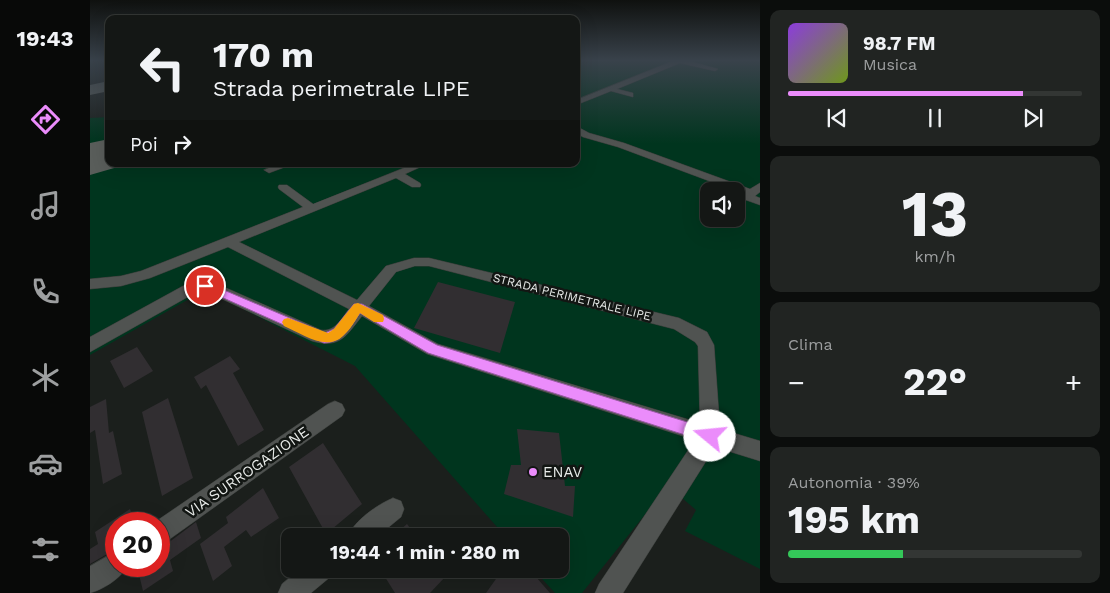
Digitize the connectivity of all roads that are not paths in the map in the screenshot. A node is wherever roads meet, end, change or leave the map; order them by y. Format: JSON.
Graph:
{"nodes":[{"id":1,"x":610,"y":89,"type":"joint"},
{"id":2,"x":630,"y":95,"type":"dead end"},
{"id":3,"x":580,"y":100,"type":"edge"},
{"id":4,"x":580,"y":131,"type":"edge"},
{"id":5,"x":278,"y":167,"type":"edge"},
{"id":6,"x":269,"y":170,"type":"dead end"},
{"id":7,"x":398,"y":170,"type":"edge"},
{"id":8,"x":416,"y":185,"type":"dead end"},
{"id":9,"x":283,"y":187,"type":"dead end"},
{"id":10,"x":756,"y":190,"type":"edge"},
{"id":11,"x":760,"y":202,"type":"edge"},
{"id":12,"x":311,"y":208,"type":"junction"},
{"id":13,"x":227,"y":241,"type":"junction"},
{"id":14,"x":90,"y":284,"type":"edge"},
{"id":15,"x":358,"y":307,"type":"junction"},
{"id":16,"x":90,"y":345,"type":"edge"},
{"id":17,"x":335,"y":410,"type":"dead end"},
{"id":18,"x":710,"y":436,"type":"junction"},
{"id":19,"x":760,"y":451,"type":"edge"},
{"id":20,"x":393,"y":509,"type":"dead end"},
{"id":21,"x":170,"y":525,"type":"edge"},
{"id":22,"x":370,"y":528,"type":"edge"},
{"id":23,"x":105,"y":571,"type":"edge"},
{"id":24,"x":309,"y":578,"type":"edge"},
{"id":25,"x":90,"y":581,"type":"edge"},
{"id":26,"x":291,"y":593,"type":"edge"},
{"id":27,"x":608,"y":593,"type":"edge"}],
"edges":[{"from":1,"to":2,"type":"street"},
{"from":1,"to":3,"type":"street"},
{"from":4,"to":10,"type":"street"},
{"from":5,"to":6,"type":"street"},
{"from":7,"to":8,"type":"street"},
{"from":7,"to":12,"type":"street"},
{"from":9,"to":12,"type":"street"},
{"from":10,"to":11,"type":"street"},
{"from":12,"to":13,"type":"street"},
{"from":13,"to":14,"type":"street"},
{"from":13,"to":15,"type":"street"},
{"from":15,"to":16,"type":"street","name":"STRADA PERIMETRALE LIPE"},
{"from":15,"to":18,"type":"street"},
{"from":15,"to":18,"type":"street","name":"STRADA PERIMETRALE LIPE"},
{"from":17,"to":21,"type":"street","name":"VIA SURROGAZIONE"},
{"from":18,"to":19,"type":"street"},
{"from":18,"to":27,"type":"street"},
{"from":20,"to":22,"type":"street"},
{"from":23,"to":25,"type":"street"},
{"from":24,"to":26,"type":"street"}]}
